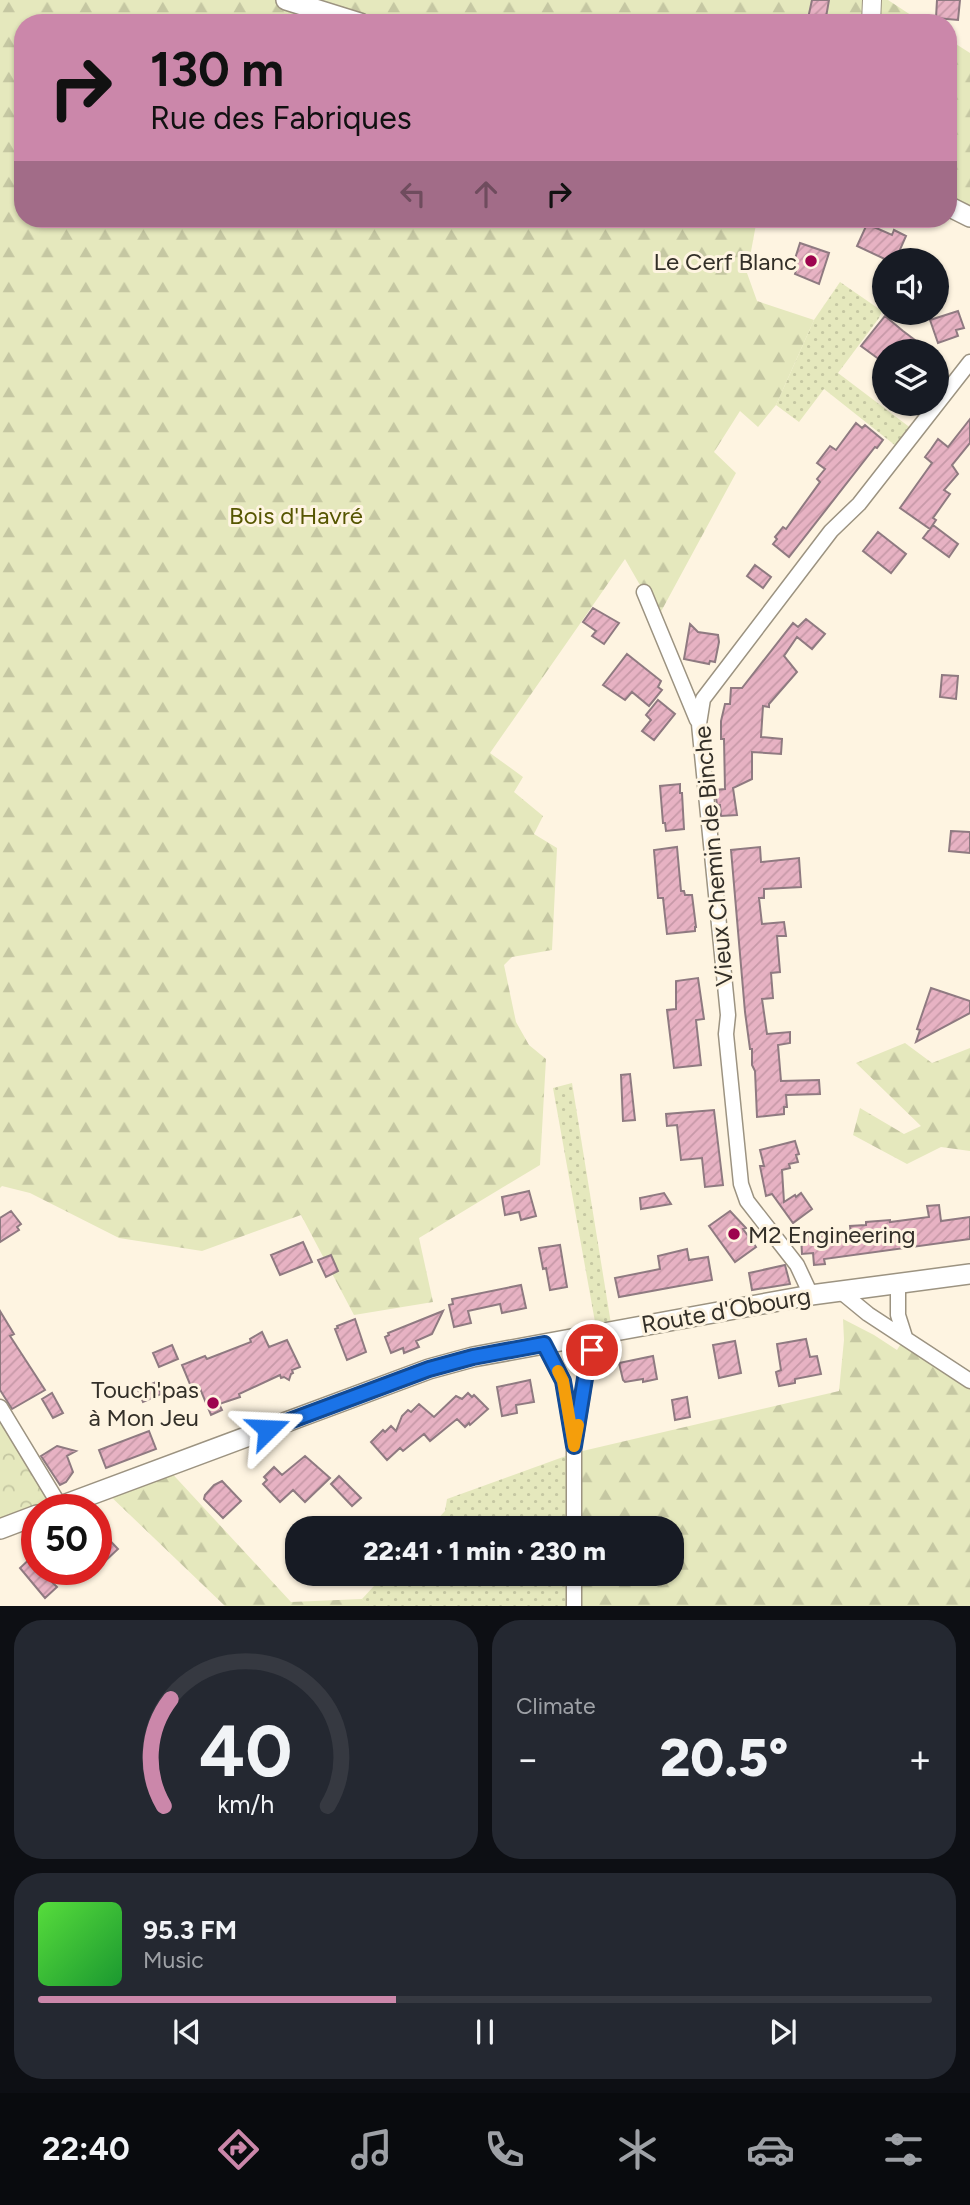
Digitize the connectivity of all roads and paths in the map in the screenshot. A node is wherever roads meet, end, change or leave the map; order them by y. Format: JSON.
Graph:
{"nodes":[{"id":1,"x":286,"y":0,"type":"edge"},
{"id":2,"x":331,"y":14,"type":"edge"},
{"id":3,"x":970,"y":362,"type":"edge"},
{"id":4,"x":645,"y":592,"type":"dead end"},
{"id":5,"x":699,"y":724,"type":"junction"},
{"id":6,"x":970,"y":1274,"type":"edge"},
{"id":7,"x":898,"y":1282,"type":"junction"},
{"id":8,"x":840,"y":1291,"type":"junction"},
{"id":9,"x":811,"y":1295,"type":"junction"},
{"id":10,"x":597,"y":1333,"type":"junction"},
{"id":11,"x":905,"y":1337,"type":"junction"},
{"id":12,"x":544,"y":1344,"type":"junction"},
{"id":13,"x":970,"y":1381,"type":"edge"},
{"id":14,"x":0,"y":1407,"type":"edge"},
{"id":15,"x":574,"y":1446,"type":"junction"},
{"id":16,"x":47,"y":1494,"type":"edge"},
{"id":17,"x":93,"y":1494,"type":"edge"},
{"id":18,"x":574,"y":1516,"type":"edge"},
{"id":19,"x":21,"y":1521,"type":"edge"},
{"id":20,"x":0,"y":1529,"type":"edge"},
{"id":21,"x":574,"y":1586,"type":"edge"},
{"id":22,"x":574,"y":1606,"type":"edge"}],
"edges":[{"from":1,"to":2,"type":"main road"},
{"from":3,"to":5,"type":"street","name":"Vieux Chemin de Binche"},
{"from":4,"to":5,"type":"street"},
{"from":5,"to":9,"type":"street","name":"Vieux Chemin de Binche"},
{"from":6,"to":7,"type":"main road","name":"Route d'Obourg"},
{"from":7,"to":8,"type":"main road","name":"Route d'Obourg"},
{"from":7,"to":11,"type":"street"},
{"from":8,"to":9,"type":"main road","name":"Route d'Obourg"},
{"from":8,"to":11,"type":"street"},
{"from":9,"to":10,"type":"main road","name":"Route d'Obourg"},
{"from":10,"to":12,"type":"main road","name":"Route d'Obourg"},
{"from":10,"to":15,"type":"street"},
{"from":11,"to":13,"type":"street"},
{"from":12,"to":15,"type":"street"},
{"from":12,"to":17,"type":"main road","name":"Route d'Obourg"},
{"from":14,"to":16,"type":"street"},
{"from":15,"to":18,"type":"street"},
{"from":19,"to":20,"type":"main road"},
{"from":21,"to":22,"type":"street"}]}
